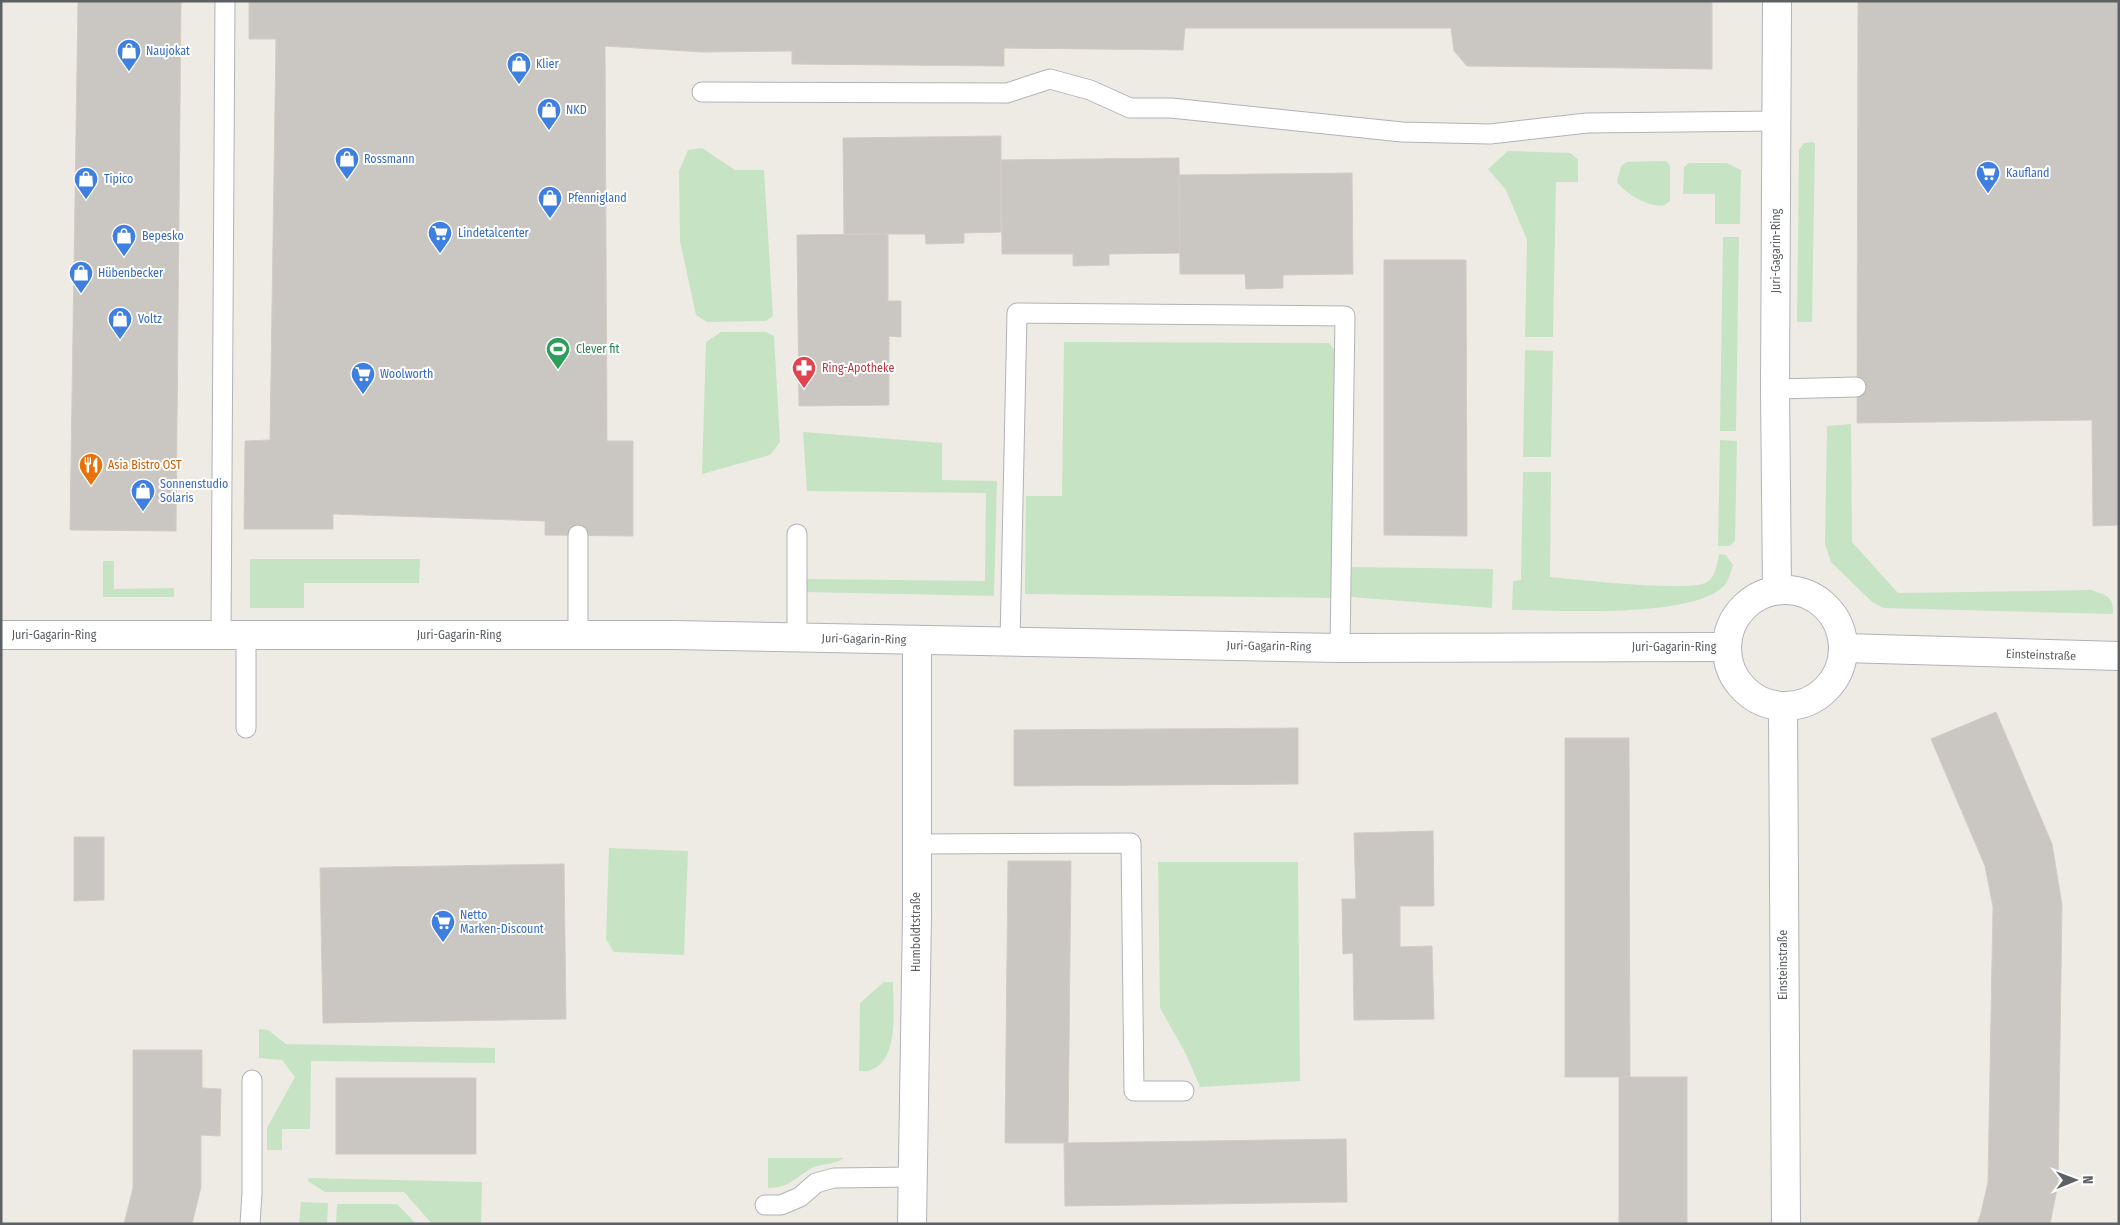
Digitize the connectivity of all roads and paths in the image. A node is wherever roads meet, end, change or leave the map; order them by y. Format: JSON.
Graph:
{"nodes":[{"id":1,"x":225,"y":1,"type":"edge"},
{"id":2,"x":1777,"y":1,"type":"edge"},
{"id":3,"x":702,"y":92,"type":"dead end"},
{"id":4,"x":1777,"y":121,"type":"junction"},
{"id":5,"x":1856,"y":387,"type":"dead end"},
{"id":6,"x":1775,"y":389,"type":"junction"},
{"id":7,"x":797,"y":534,"type":"dead end"},
{"id":8,"x":578,"y":535,"type":"dead end"},
{"id":9,"x":1777,"y":590,"type":"junction"},
{"id":10,"x":1,"y":635,"type":"edge"},
{"id":11,"x":233,"y":635,"type":"junction"},
{"id":12,"x":578,"y":635,"type":"junction"},
{"id":13,"x":798,"y":637,"type":"junction"},
{"id":14,"x":917,"y":640,"type":"junction"},
{"id":15,"x":1010,"y":642,"type":"junction"},
{"id":16,"x":1726,"y":647,"type":"junction"},
{"id":17,"x":1340,"y":648,"type":"junction"},
{"id":18,"x":1844,"y":648,"type":"junction"},
{"id":19,"x":2119,"y":656,"type":"edge"},
{"id":20,"x":1783,"y":707,"type":"junction"},
{"id":21,"x":246,"y":728,"type":"dead end"},
{"id":22,"x":916,"y":844,"type":"junction"},
{"id":23,"x":252,"y":1080,"type":"dead end"},
{"id":24,"x":1184,"y":1091,"type":"dead end"},
{"id":25,"x":913,"y":1177,"type":"junction"},
{"id":26,"x":765,"y":1205,"type":"dead end"},
{"id":27,"x":250,"y":1224,"type":"edge"},
{"id":28,"x":912,"y":1224,"type":"edge"},
{"id":29,"x":1786,"y":1224,"type":"edge"}],
"edges":[{"from":1,"to":11,"type":"lane"},
{"from":2,"to":4,"type":"street","name":"Juri-Gagarin-Ring"},
{"from":3,"to":4,"type":"lane"},
{"from":4,"to":6,"type":"street","name":"Juri-Gagarin-Ring"},
{"from":5,"to":6,"type":"lane"},
{"from":6,"to":9,"type":"street","name":"Juri-Gagarin-Ring"},
{"from":7,"to":13,"type":"lane"},
{"from":8,"to":12,"type":"lane"},
{"from":9,"to":16,"type":"street","name":"Juri-Gagarin-Ring"},
{"from":9,"to":18,"type":"street","name":"Juri-Gagarin-Ring"},
{"from":10,"to":11,"type":"street","name":"Juri-Gagarin-Ring"},
{"from":11,"to":12,"type":"street","name":"Juri-Gagarin-Ring"},
{"from":11,"to":21,"type":"lane"},
{"from":12,"to":13,"type":"street","name":"Juri-Gagarin-Ring"},
{"from":13,"to":14,"type":"street","name":"Juri-Gagarin-Ring"},
{"from":14,"to":15,"type":"street","name":"Juri-Gagarin-Ring"},
{"from":14,"to":22,"type":"street","name":"Humboldtstraße"},
{"from":15,"to":17,"type":"street","name":"Juri-Gagarin-Ring"},
{"from":15,"to":17,"type":"lane"},
{"from":16,"to":17,"type":"street","name":"Juri-Gagarin-Ring"},
{"from":16,"to":20,"type":"street","name":"Juri-Gagarin-Ring"},
{"from":18,"to":19,"type":"street","name":"Einsteinstraße"},
{"from":18,"to":20,"type":"street","name":"Juri-Gagarin-Ring"},
{"from":20,"to":29,"type":"street","name":"Einsteinstraße"},
{"from":22,"to":24,"type":"lane"},
{"from":22,"to":25,"type":"street","name":"Humboldtstraße"},
{"from":23,"to":27,"type":"lane"},
{"from":25,"to":26,"type":"lane"},
{"from":25,"to":28,"type":"street","name":"Humboldtstraße"}]}
